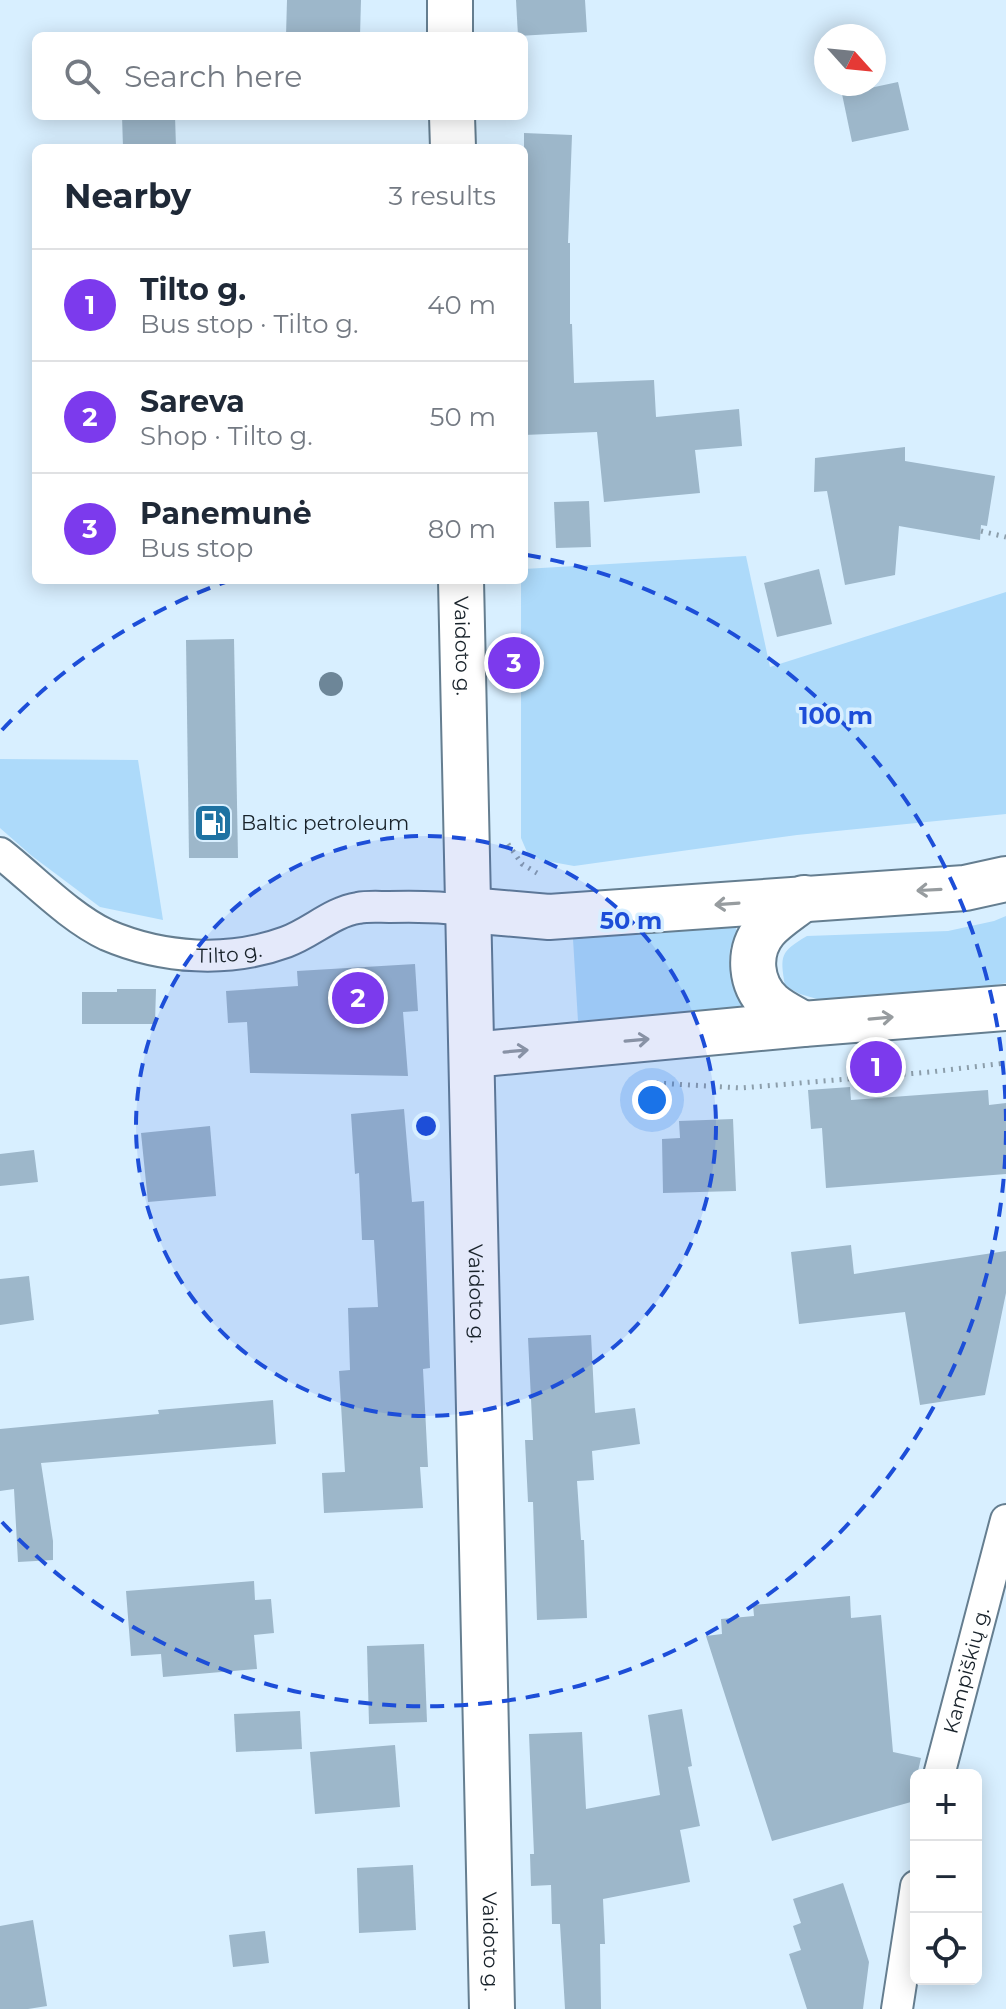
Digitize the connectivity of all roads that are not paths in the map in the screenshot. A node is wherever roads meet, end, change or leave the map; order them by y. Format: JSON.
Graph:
{"nodes":[{"id":1,"x":450,"y":0,"type":"edge"},
{"id":2,"x":450,"y":32,"type":"edge"},
{"id":3,"x":452,"y":120,"type":"edge"},
{"id":4,"x":453,"y":144,"type":"edge"},
{"id":5,"x":461,"y":584,"type":"edge"},
{"id":6,"x":0,"y":853,"type":"edge"},
{"id":7,"x":1006,"y":879,"type":"edge"},
{"id":8,"x":804,"y":898,"type":"junction"},
{"id":9,"x":468,"y":910,"type":"junction"},
{"id":10,"x":1006,"y":1008,"type":"edge"},
{"id":11,"x":803,"y":1024,"type":"junction"},
{"id":12,"x":472,"y":1055,"type":"junction"},
{"id":13,"x":1006,"y":1520,"type":"edge"},
{"id":14,"x":941,"y":1769,"type":"edge"},
{"id":15,"x":912,"y":1913,"type":"edge"},
{"id":16,"x":492,"y":2009,"type":"edge"},
{"id":17,"x":897,"y":2009,"type":"edge"}],
"edges":[{"from":1,"to":2,"type":"main road"},
{"from":3,"to":4,"type":"main road"},
{"from":5,"to":9,"type":"main road","name":"Vaidoto g."},
{"from":6,"to":9,"type":"street","name":"Tilto g."},
{"from":7,"to":8,"type":"main road","name":"Tilto g.","one_way":true},
{"from":8,"to":9,"type":"main road","name":"Tilto g.","one_way":true},
{"from":8,"to":11,"type":"main road"},
{"from":9,"to":12,"type":"main road","name":"Vaidoto g."},
{"from":11,"to":10,"type":"main road","one_way":true},
{"from":12,"to":11,"type":"main road","one_way":true},
{"from":12,"to":16,"type":"main road","name":"Vaidoto g."},
{"from":13,"to":14,"type":"street","name":"Kampiškių g."},
{"from":15,"to":17,"type":"street"}]}
